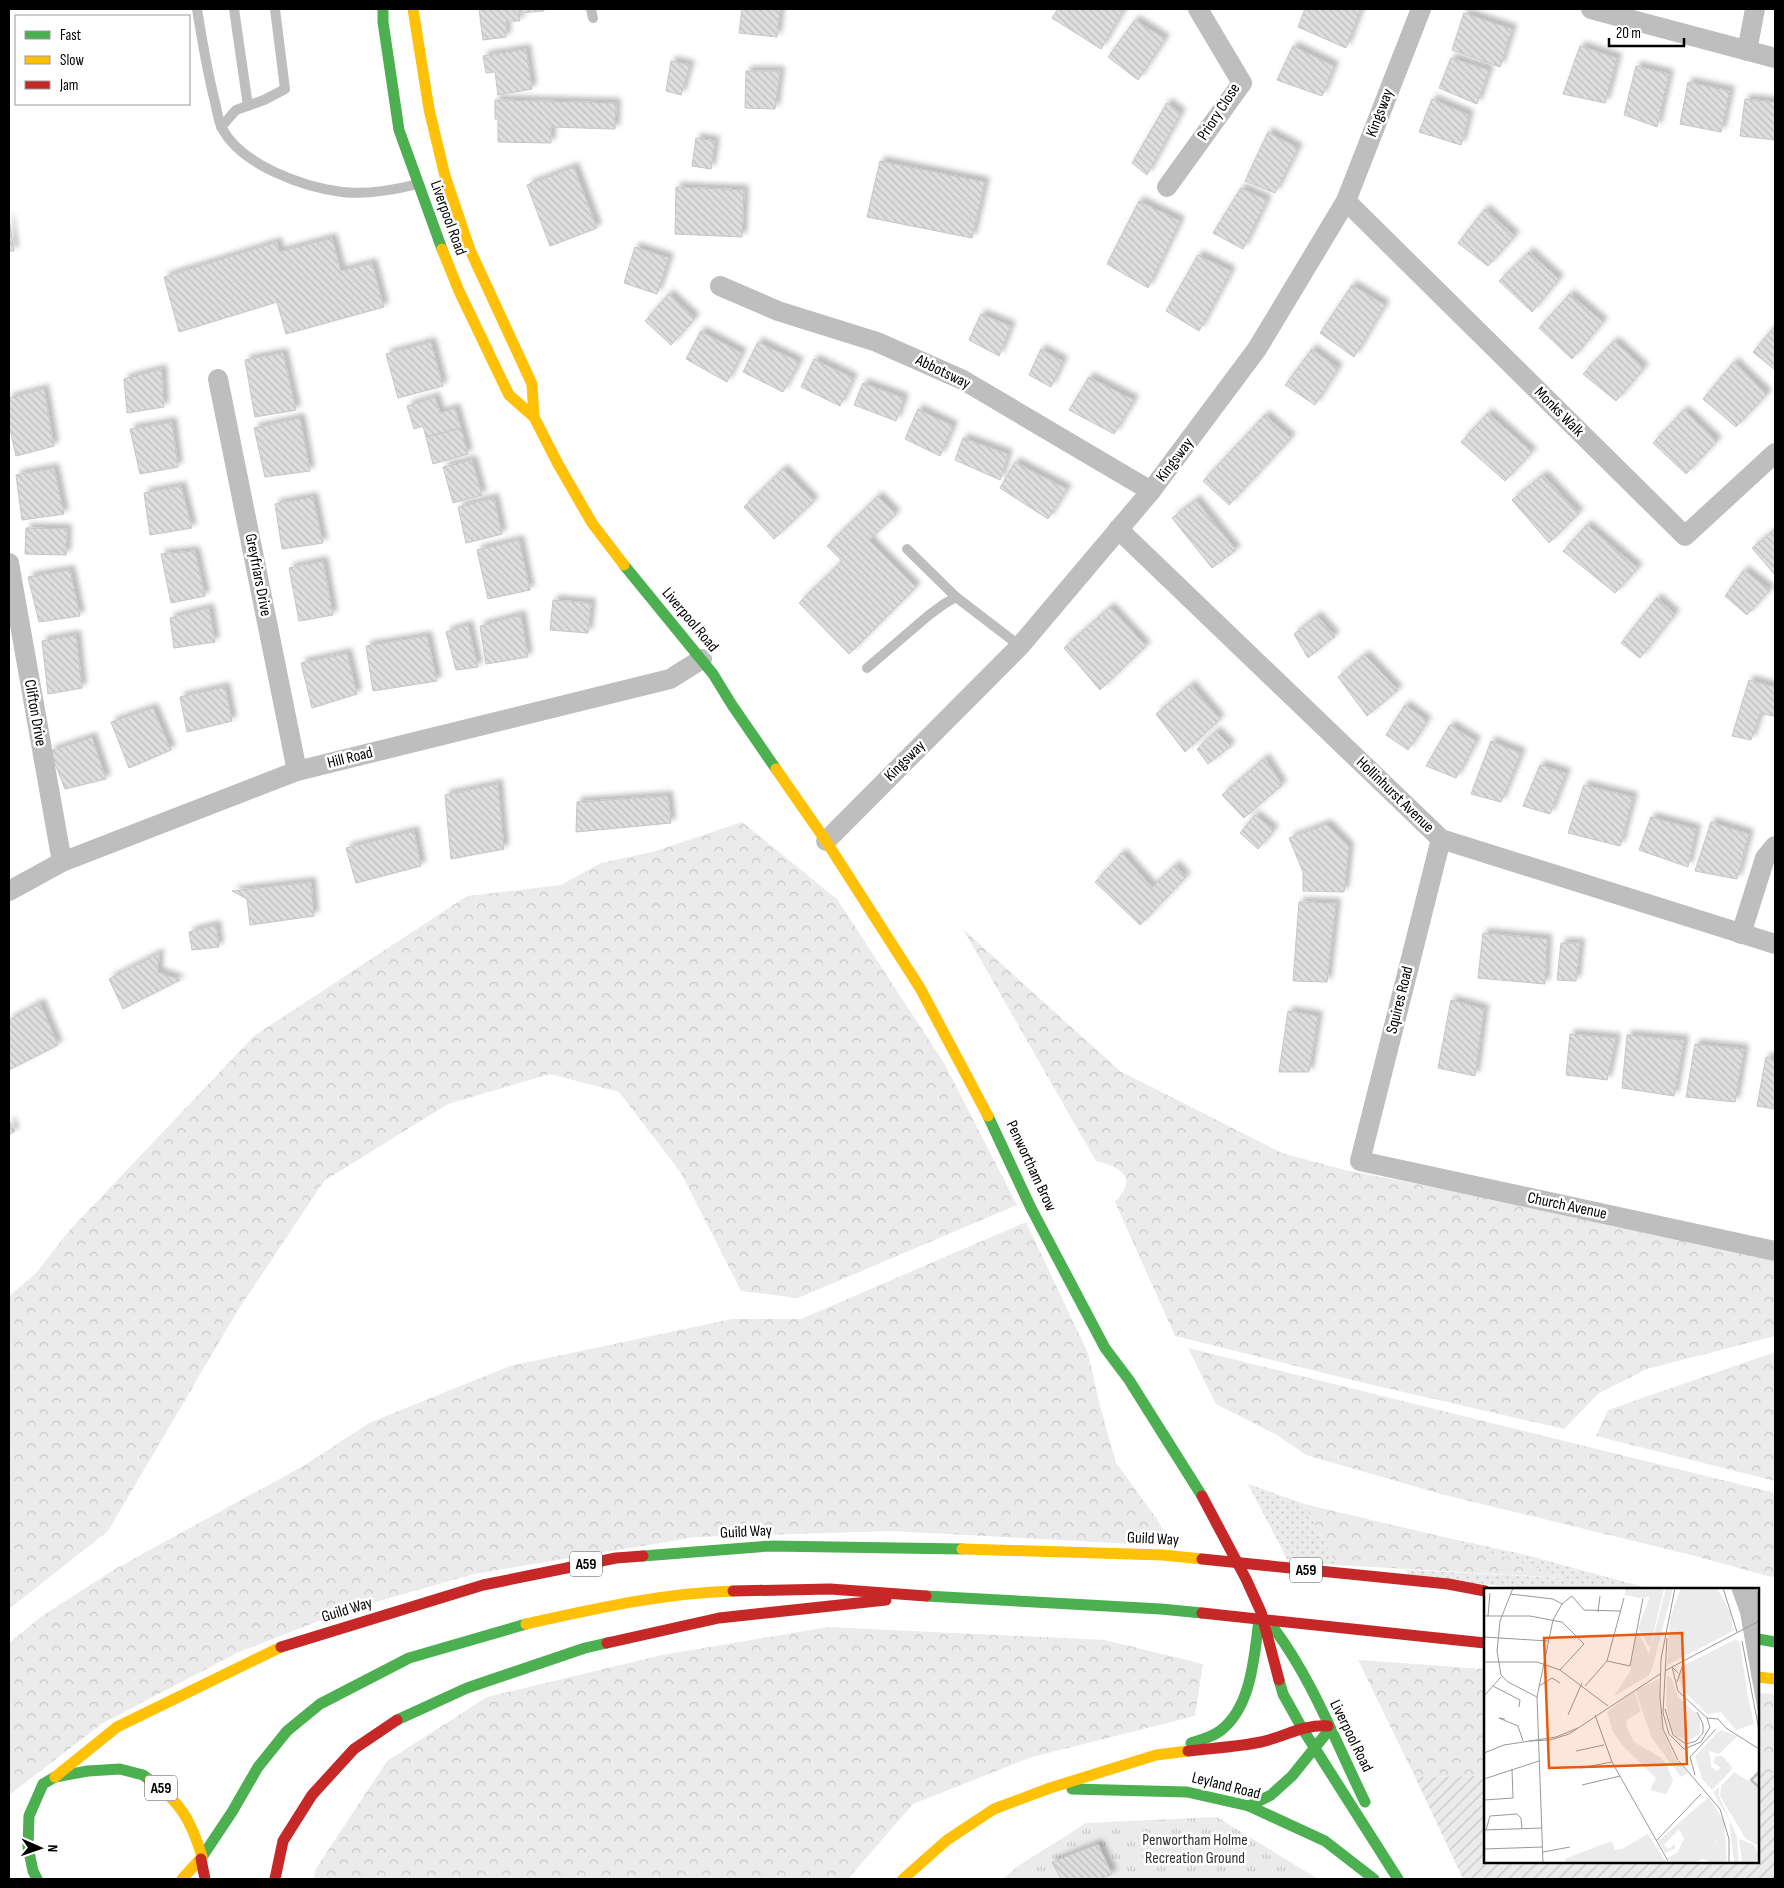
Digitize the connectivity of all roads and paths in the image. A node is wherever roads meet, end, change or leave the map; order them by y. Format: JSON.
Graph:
{"nodes":[{"id":1,"x":197,"y":9,"type":"edge"},
{"id":2,"x":234,"y":9,"type":"edge"},
{"id":3,"x":275,"y":9,"type":"edge"},
{"id":4,"x":383,"y":9,"type":"edge"},
{"id":5,"x":413,"y":9,"type":"edge"},
{"id":6,"x":1198,"y":9,"type":"edge"},
{"id":7,"x":1421,"y":9,"type":"edge"},
{"id":8,"x":1590,"y":9,"type":"edge"},
{"id":9,"x":1755,"y":9,"type":"edge"},
{"id":10,"x":1747,"y":51,"type":"junction"},
{"id":11,"x":1775,"y":58,"type":"edge"},
{"id":12,"x":248,"y":106,"type":"junction"},
{"id":13,"x":221,"y":127,"type":"junction"},
{"id":14,"x":432,"y":180,"type":"junction"},
{"id":15,"x":1167,"y":187,"type":"dead end"},
{"id":16,"x":1346,"y":202,"type":"junction"},
{"id":17,"x":720,"y":286,"type":"dead end"},
{"id":18,"x":218,"y":379,"type":"dead end"},
{"id":19,"x":534,"y":417,"type":"junction"},
{"id":20,"x":1775,"y":453,"type":"edge"},
{"id":21,"x":1151,"y":491,"type":"junction"},
{"id":22,"x":1118,"y":529,"type":"junction"},
{"id":23,"x":907,"y":548,"type":"dead end"},
{"id":24,"x":9,"y":563,"type":"edge"},
{"id":25,"x":956,"y":598,"type":"junction"},
{"id":26,"x":1020,"y":646,"type":"junction"},
{"id":27,"x":702,"y":660,"type":"junction"},
{"id":28,"x":867,"y":668,"type":"dead end"},
{"id":29,"x":297,"y":771,"type":"junction"},
{"id":30,"x":1441,"y":840,"type":"junction"},
{"id":31,"x":826,"y":841,"type":"junction"},
{"id":32,"x":1775,"y":846,"type":"edge"},
{"id":33,"x":62,"y":862,"type":"junction"},
{"id":34,"x":9,"y":891,"type":"edge"},
{"id":35,"x":1741,"y":934,"type":"junction"},
{"id":36,"x":1775,"y":944,"type":"edge"},
{"id":37,"x":1360,"y":1161,"type":"joint"},
{"id":38,"x":1775,"y":1251,"type":"edge"},
{"id":39,"x":1207,"y":1504,"type":"joint"},
{"id":40,"x":1484,"y":1591,"type":"edge"},
{"id":41,"x":922,"y":1596,"type":"junction"},
{"id":42,"x":1261,"y":1612,"type":"junction"},
{"id":43,"x":1759,"y":1639,"type":"edge"},
{"id":44,"x":1775,"y":1642,"type":"edge"},
{"id":45,"x":1484,"y":1643,"type":"edge"},
{"id":46,"x":1759,"y":1677,"type":"edge"},
{"id":47,"x":1775,"y":1679,"type":"edge"},
{"id":48,"x":1328,"y":1726,"type":"junction"},
{"id":49,"x":1302,"y":1728,"type":"junction"},
{"id":50,"x":1314,"y":1748,"type":"junction"},
{"id":51,"x":1156,"y":1755,"type":"junction"},
{"id":52,"x":55,"y":1777,"type":"junction"},
{"id":53,"x":43,"y":1784,"type":"junction"},
{"id":54,"x":1050,"y":1788,"type":"junction"},
{"id":55,"x":22,"y":1801,"type":"dead end"},
{"id":56,"x":1249,"y":1806,"type":"junction"},
{"id":57,"x":202,"y":1858,"type":"junction"},
{"id":58,"x":37,"y":1879,"type":"edge"},
{"id":59,"x":182,"y":1879,"type":"edge"},
{"id":60,"x":205,"y":1879,"type":"edge"},
{"id":61,"x":274,"y":1879,"type":"edge"},
{"id":62,"x":903,"y":1879,"type":"edge"},
{"id":63,"x":1374,"y":1879,"type":"edge"},
{"id":64,"x":1398,"y":1879,"type":"edge"},
{"id":65,"x":1404,"y":1879,"type":"edge"}],
"edges":[{"from":1,"to":13,"type":"lane"},
{"from":2,"to":12,"type":"lane"},
{"from":3,"to":12,"type":"lane"},
{"from":4,"to":14,"type":"main road","name":"Liverpool Road"},
{"from":5,"to":14,"type":"main road","name":"Liverpool Road"},
{"from":6,"to":15,"type":"street","name":"Priory Close"},
{"from":7,"to":16,"type":"street","name":"Kingsway"},
{"from":8,"to":10,"type":"street"},
{"from":9,"to":10,"type":"street"},
{"from":10,"to":11,"type":"street"},
{"from":12,"to":13,"type":"lane"},
{"from":13,"to":14,"type":"lane"},
{"from":14,"to":19,"type":"main road","name":"Liverpool Road"},
{"from":14,"to":19,"type":"main road","name":"Liverpool Road"},
{"from":16,"to":20,"type":"street","name":"Monks Walk"},
{"from":16,"to":21,"type":"street","name":"Kingsway"},
{"from":17,"to":21,"type":"street","name":"Abbotsway"},
{"from":18,"to":29,"type":"street","name":"Greyfriars Drive"},
{"from":19,"to":27,"type":"main road","name":"Liverpool Road"},
{"from":21,"to":22,"type":"street","name":"Kingsway"},
{"from":22,"to":26,"type":"street","name":"Kingsway"},
{"from":22,"to":30,"type":"street","name":"Hollinhurst Avenue"},
{"from":23,"to":25,"type":"lane"},
{"from":24,"to":33,"type":"street","name":"Clifton Drive"},
{"from":25,"to":26,"type":"lane"},
{"from":25,"to":28,"type":"lane"},
{"from":26,"to":31,"type":"street","name":"Kingsway"},
{"from":27,"to":29,"type":"street","name":"Hill Road"},
{"from":27,"to":31,"type":"main road","name":"Liverpool Road"},
{"from":29,"to":33,"type":"street","name":"Hill Road"},
{"from":30,"to":35,"type":"street","name":"Hollinhurst Avenue"},
{"from":30,"to":37,"type":"street","name":"Squires Road"},
{"from":31,"to":39,"type":"main road","name":"Penwortham Brow"},
{"from":32,"to":35,"type":"street"},
{"from":33,"to":34,"type":"street","name":"Hill Road"},
{"from":35,"to":36,"type":"street","name":"Hollinhurst Avenue"},
{"from":37,"to":38,"type":"street","name":"Church Avenue"},
{"from":39,"to":42,"type":"main road","name":"Liverpool Road"},
{"from":40,"to":52,"type":"main road","name":"Guild Way","number":"A59"},
{"from":41,"to":45,"type":"main road"},
{"from":41,"to":57,"type":"main road"},
{"from":41,"to":61,"type":"main road"},
{"from":42,"to":48,"type":"main road","name":"Liverpool Road"},
{"from":42,"to":49,"type":"main road","name":"Liverpool Road"},
{"from":42,"to":51,"type":"main road"},
{"from":43,"to":44,"type":"main road"},
{"from":46,"to":47,"type":"main road"},
{"from":48,"to":49,"type":"main road","name":"Leyland Road"},
{"from":48,"to":50,"type":"main road"},
{"from":48,"to":65,"type":"main road","name":"Liverpool Road"},
{"from":49,"to":50,"type":"main road","name":"Liverpool Road"},
{"from":49,"to":51,"type":"main road","name":"Leyland Road"},
{"from":50,"to":56,"type":"main road"},
{"from":50,"to":64,"type":"main road","name":"Liverpool Road"},
{"from":51,"to":54,"type":"main road","name":"Leyland Road"},
{"from":52,"to":53,"type":"main road","number":"A59"},
{"from":52,"to":57,"type":"main road","number":"A59"},
{"from":53,"to":55,"type":"main road","number":"A59"},
{"from":53,"to":58,"type":"main road"},
{"from":54,"to":56,"type":"main road","name":"Leyland Road"},
{"from":54,"to":62,"type":"main road","name":"Leyland Road"},
{"from":56,"to":63,"type":"main road","name":"Leyland Road"},
{"from":57,"to":59,"type":"main road"},
{"from":57,"to":60,"type":"main road"}]}
